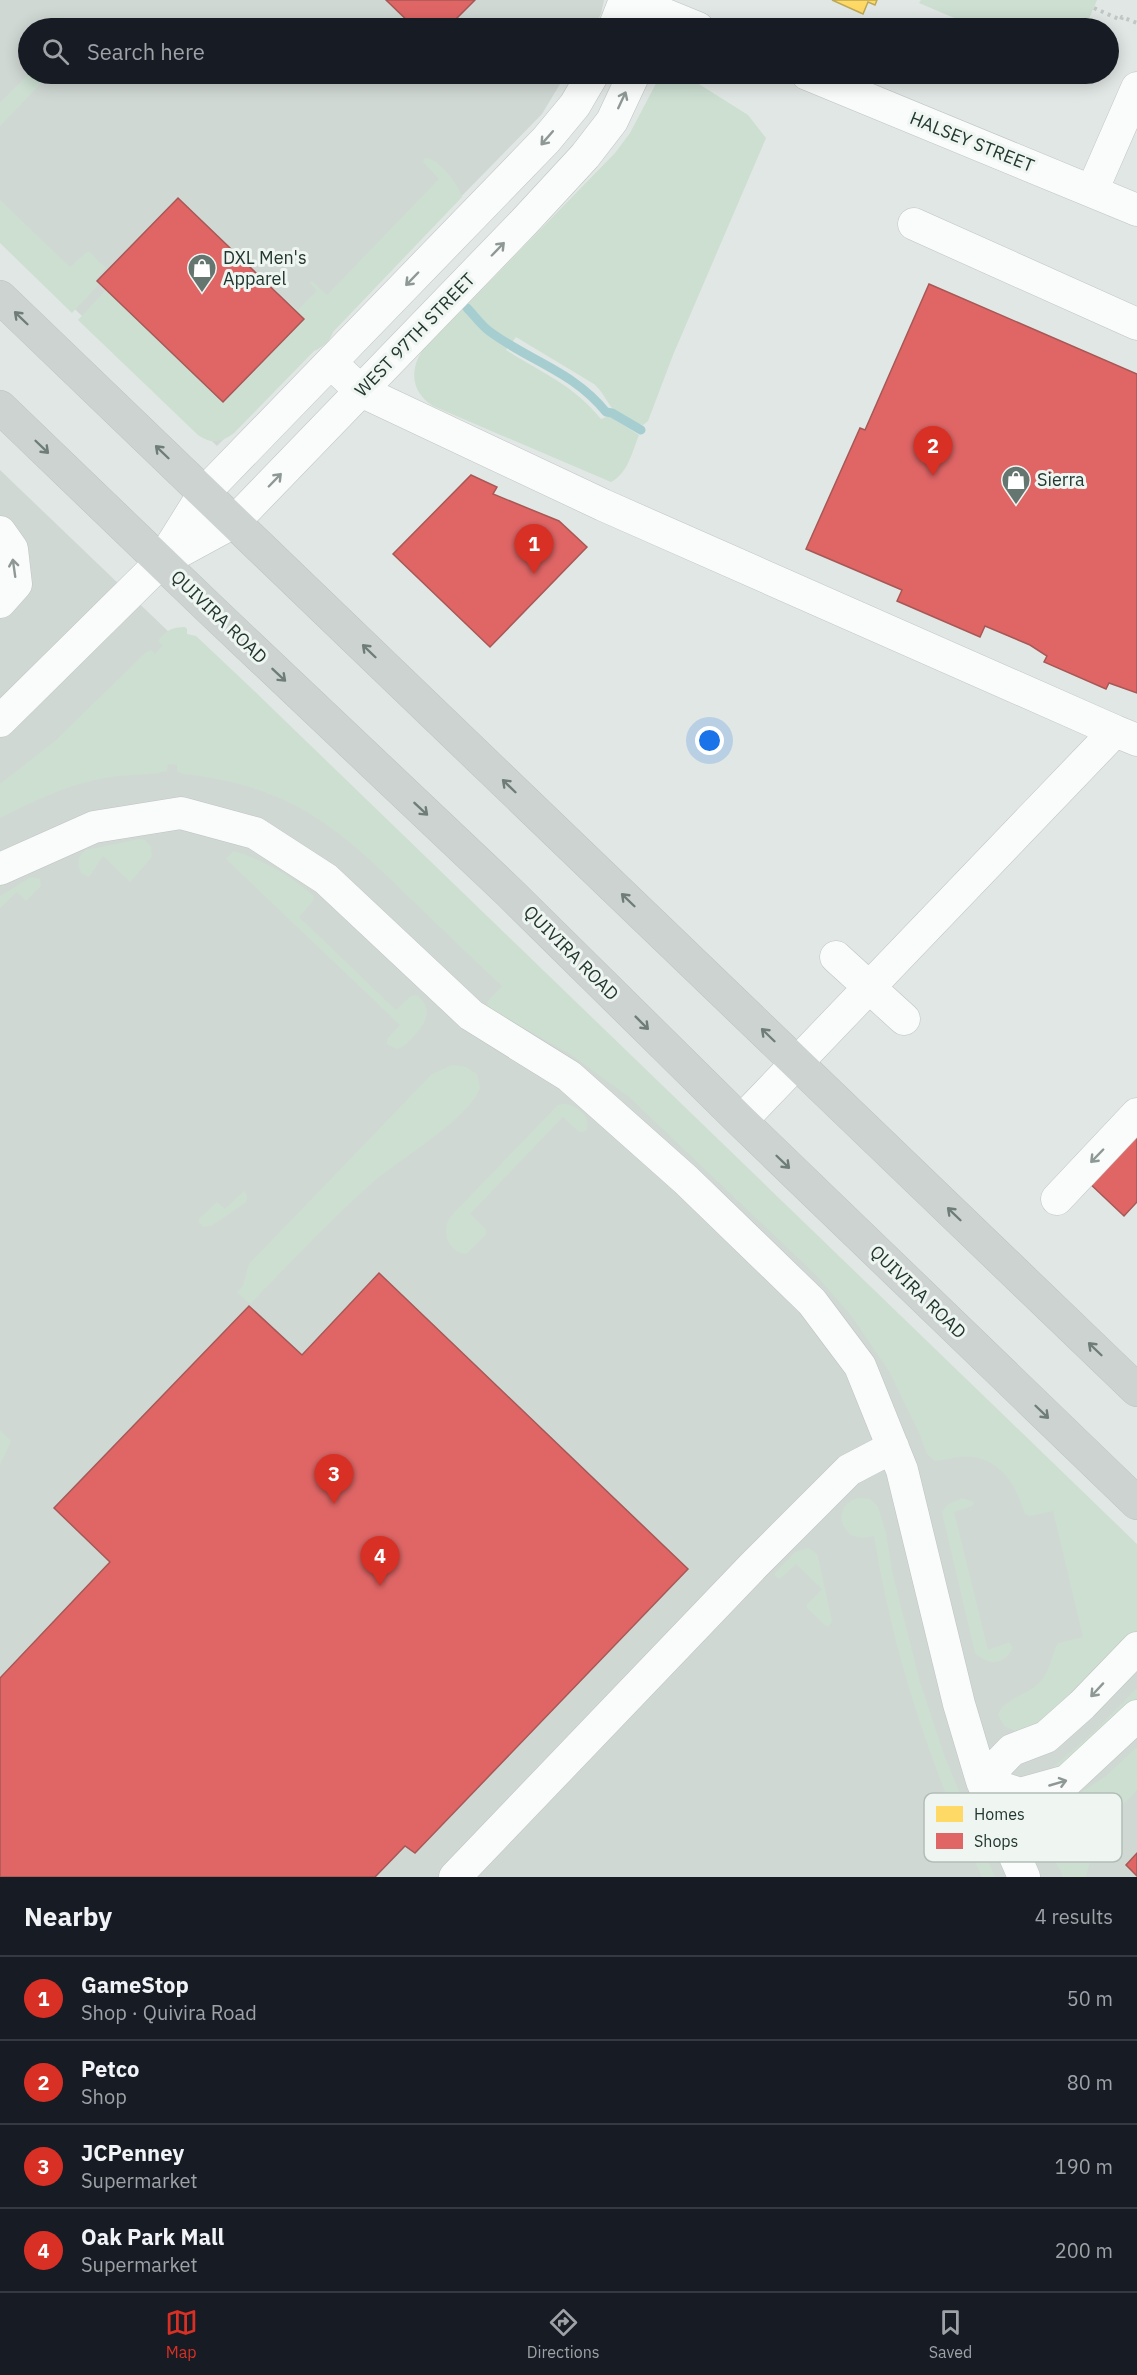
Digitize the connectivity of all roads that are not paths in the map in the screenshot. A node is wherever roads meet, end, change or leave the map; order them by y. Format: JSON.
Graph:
{"nodes":[{"id":1,"x":626,"y":0,"type":"edge"},
{"id":2,"x":618,"y":18,"type":"edge"},
{"id":3,"x":630,"y":18,"type":"edge"},
{"id":4,"x":672,"y":18,"type":"edge"},
{"id":5,"x":587,"y":84,"type":"edge"},
{"id":6,"x":629,"y":84,"type":"edge"},
{"id":7,"x":831,"y":84,"type":"edge"},
{"id":8,"x":1137,"y":88,"type":"edge"},
{"id":9,"x":1092,"y":191,"type":"junction"},
{"id":10,"x":1137,"y":210,"type":"edge"},
{"id":11,"x":914,"y":224,"type":"dead end"},
{"id":12,"x":0,"y":297,"type":"edge"},
{"id":13,"x":1137,"y":324,"type":"edge"},
{"id":14,"x":331,"y":363,"type":"junction"},
{"id":15,"x":361,"y":391,"type":"junction"},
{"id":16,"x":0,"y":407,"type":"edge"},
{"id":17,"x":204,"y":493,"type":"junction"},
{"id":18,"x":234,"y":522,"type":"junction"},
{"id":19,"x":0,"y":532,"type":"edge"},
{"id":20,"x":161,"y":562,"type":"junction"},
{"id":21,"x":0,"y":602,"type":"edge"},
{"id":22,"x":0,"y":721,"type":"edge"},
{"id":23,"x":1126,"y":735,"type":"edge"},
{"id":24,"x":0,"y":869,"type":"edge"},
{"id":25,"x":836,"y":957,"type":"dead end"},
{"id":26,"x":870,"y":988,"type":"junction"},
{"id":27,"x":904,"y":1019,"type":"dead end"},
{"id":28,"x":798,"y":1064,"type":"junction"},
{"id":29,"x":1137,"y":1114,"type":"edge"},
{"id":30,"x":741,"y":1122,"type":"junction"},
{"id":31,"x":1057,"y":1199,"type":"dead end"},
{"id":32,"x":1137,"y":1390,"type":"edge"},
{"id":33,"x":893,"y":1447,"type":"junction"},
{"id":34,"x":1137,"y":1503,"type":"edge"},
{"id":35,"x":1137,"y":1647,"type":"edge"},
{"id":36,"x":1137,"y":1716,"type":"edge"},
{"id":37,"x":982,"y":1781,"type":"junction"},
{"id":38,"x":987,"y":1793,"type":"edge"},
{"id":39,"x":1017,"y":1793,"type":"edge"},
{"id":40,"x":1024,"y":1793,"type":"edge"},
{"id":41,"x":1017,"y":1862,"type":"edge"},
{"id":42,"x":455,"y":1877,"type":"edge"},
{"id":43,"x":1024,"y":1877,"type":"edge"}],
"edges":[{"from":1,"to":2,"type":"street"},
{"from":1,"to":3,"type":"street"},
{"from":1,"to":4,"type":"street"},
{"from":5,"to":14,"type":"street","name":"WEST 97TH STREET","one_way":true},
{"from":15,"to":6,"type":"street","name":"WEST 97TH STREET","one_way":true},
{"from":7,"to":9,"type":"street","name":"HALSEY STREET"},
{"from":8,"to":9,"type":"street"},
{"from":9,"to":10,"type":"street","name":"HALSEY STREET"},
{"from":11,"to":13,"type":"street"},
{"from":17,"to":12,"type":"main road","one_way":true},
{"from":14,"to":15,"type":"street"},
{"from":14,"to":17,"type":"street","name":"WEST 97TH STREET"},
{"from":18,"to":15,"type":"street","name":"WEST 97TH STREET","one_way":true},
{"from":15,"to":23,"type":"street"},
{"from":16,"to":20,"type":"main road","name":"QUIVIRA ROAD","one_way":true},
{"from":17,"to":18,"type":"main road"},
{"from":17,"to":20,"type":"street","name":"WEST 97TH STREET"},
{"from":18,"to":20,"type":"street","name":"WEST 97TH STREET"},
{"from":28,"to":18,"type":"main road","one_way":true},
{"from":21,"to":19,"type":"street","one_way":true},
{"from":20,"to":22,"type":"street","name":"WEST 97TH STREET"},
{"from":20,"to":30,"type":"main road","name":"QUIVIRA ROAD","one_way":true},
{"from":23,"to":26,"type":"street"},
{"from":24,"to":33,"type":"street"},
{"from":25,"to":26,"type":"street"},
{"from":26,"to":27,"type":"street"},
{"from":26,"to":28,"type":"street"},
{"from":28,"to":30,"type":"street"},
{"from":32,"to":28,"type":"main road","one_way":true},
{"from":29,"to":31,"type":"street","one_way":true},
{"from":30,"to":34,"type":"main road","name":"QUIVIRA ROAD","one_way":true},
{"from":33,"to":37,"type":"street"},
{"from":33,"to":42,"type":"street"},
{"from":35,"to":37,"type":"street","one_way":true},
{"from":40,"to":36,"type":"street","one_way":true},
{"from":37,"to":38,"type":"street"},
{"from":37,"to":39,"type":"street","one_way":true},
{"from":41,"to":43,"type":"street"}]}
